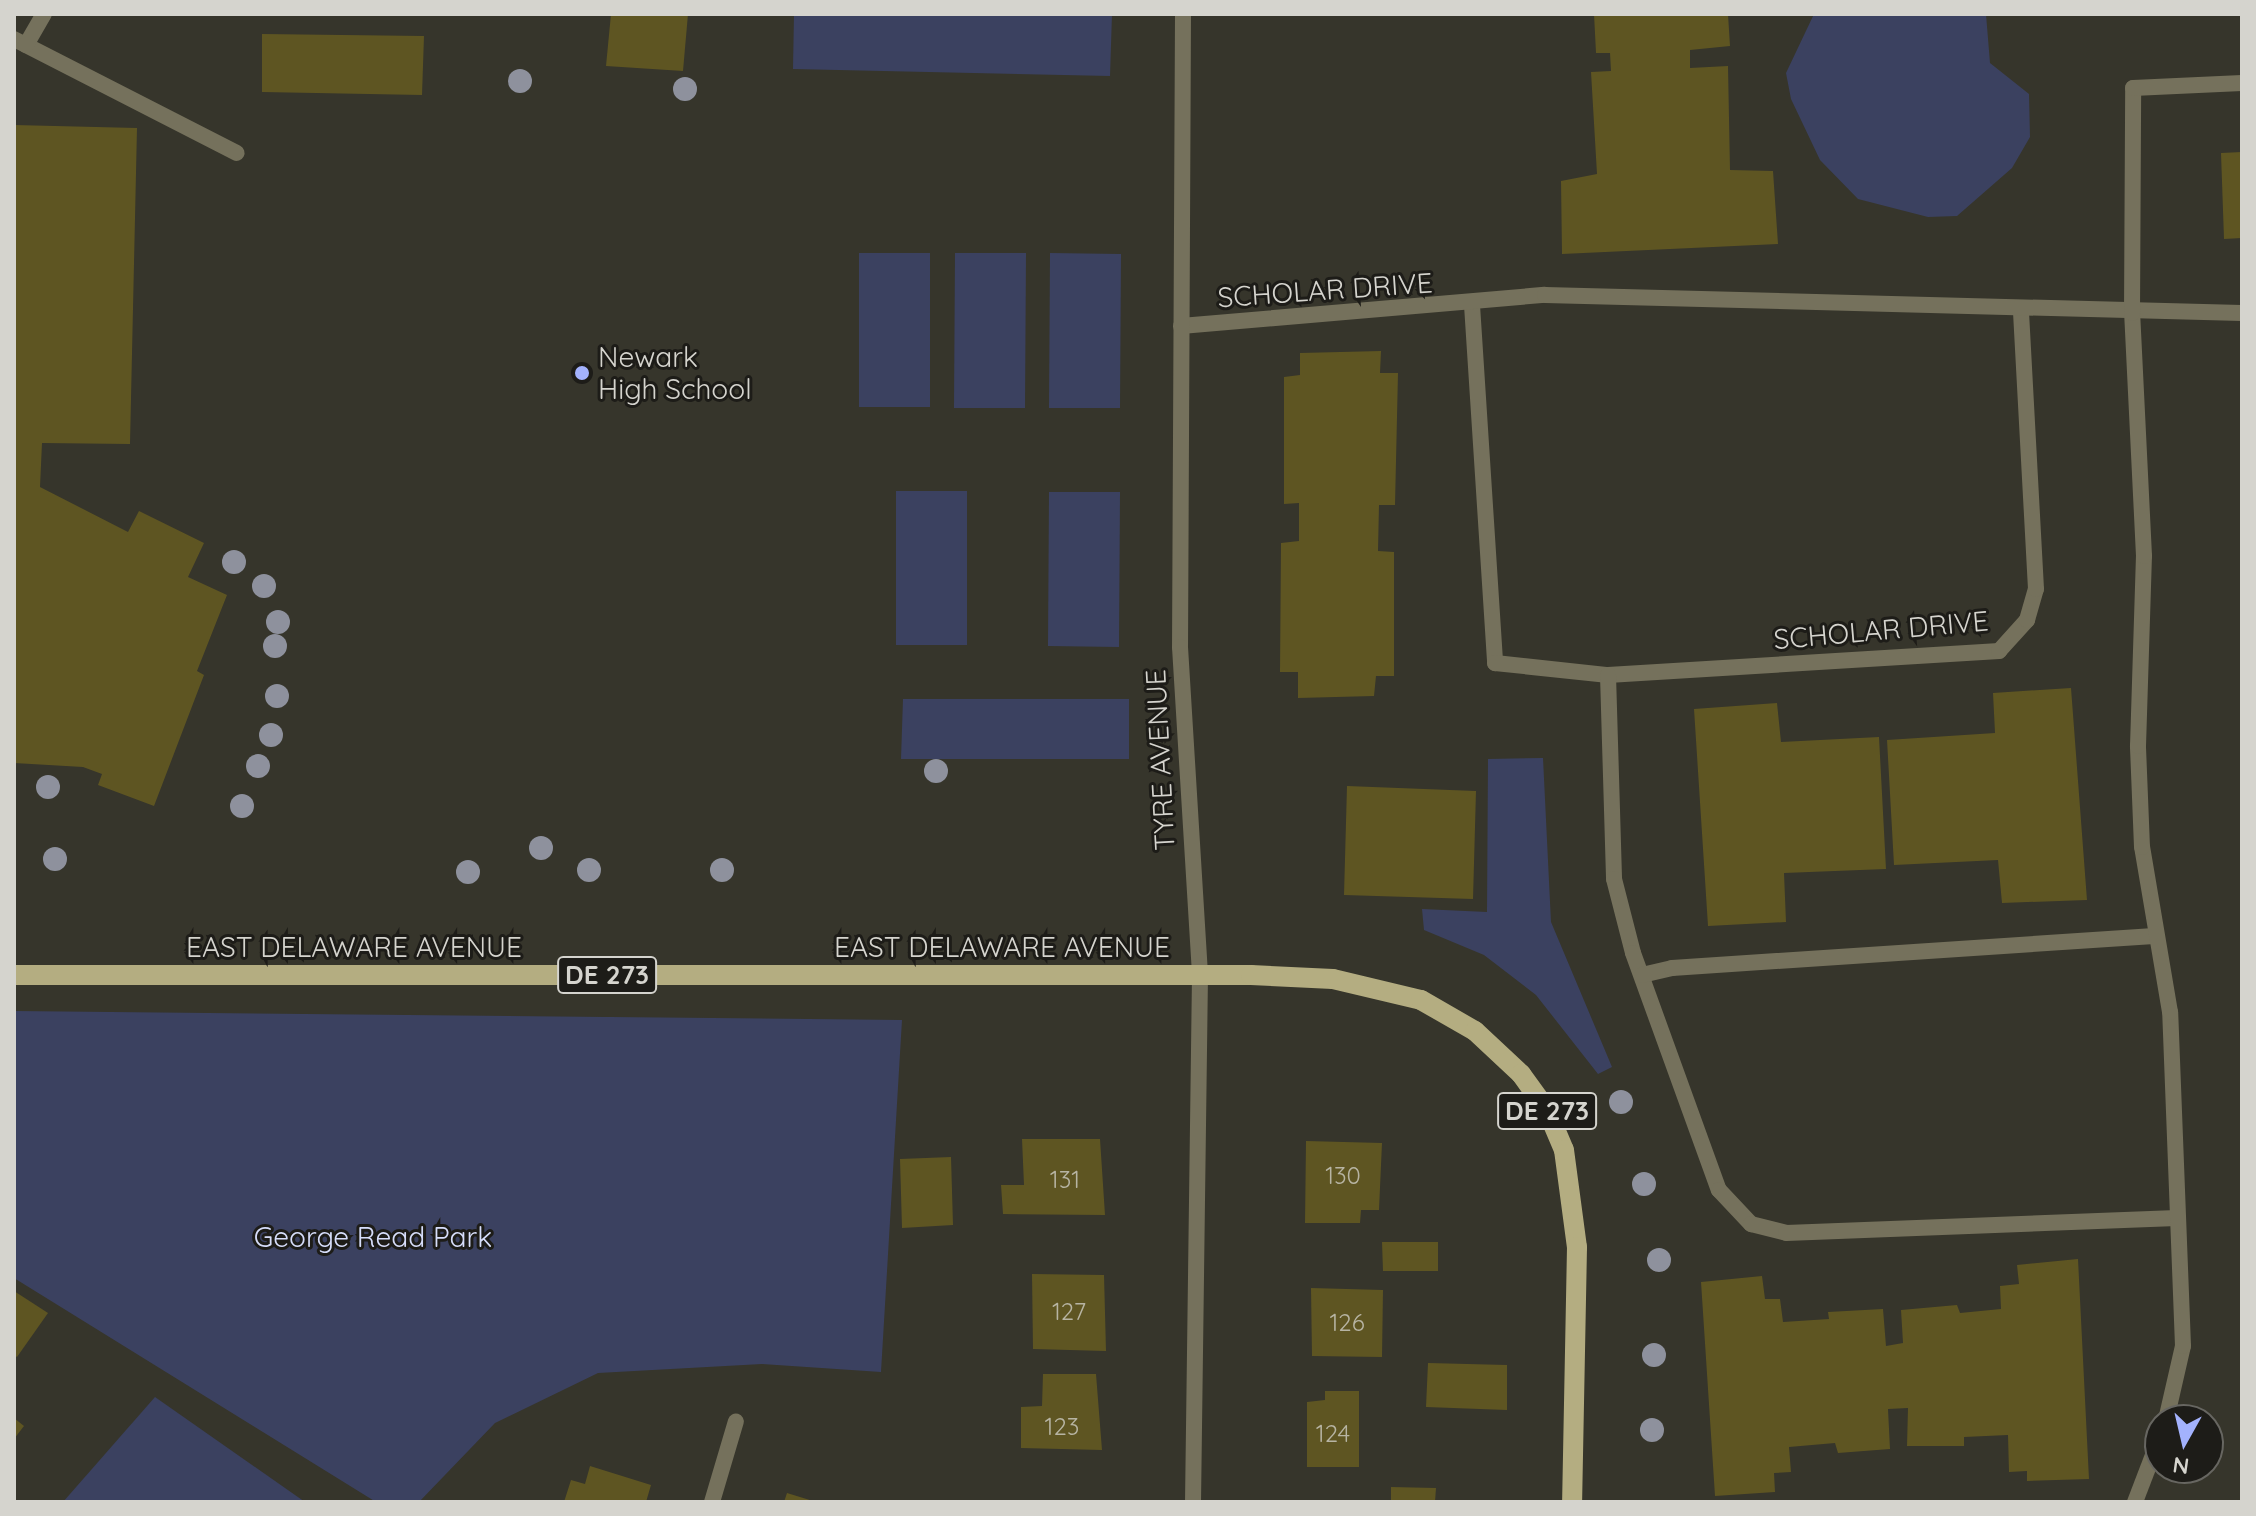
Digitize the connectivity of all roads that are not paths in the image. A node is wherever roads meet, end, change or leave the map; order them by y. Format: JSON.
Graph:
{"nodes":[{"id":1,"x":44,"y":14,"type":"edge"},
{"id":2,"x":1183,"y":14,"type":"edge"},
{"id":3,"x":20,"y":42,"type":"edge"},
{"id":4,"x":2242,"y":83,"type":"edge"},
{"id":5,"x":237,"y":153,"type":"dead end"},
{"id":6,"x":1472,"y":305,"type":"junction"},
{"id":7,"x":2021,"y":309,"type":"junction"},
{"id":8,"x":2132,"y":313,"type":"junction"},
{"id":9,"x":2242,"y":313,"type":"edge"},
{"id":10,"x":1181,"y":326,"type":"junction"},
{"id":11,"x":1608,"y":675,"type":"junction"},
{"id":12,"x":2154,"y":936,"type":"junction"},
{"id":13,"x":14,"y":975,"type":"edge"},
{"id":14,"x":1200,"y":975,"type":"junction"},
{"id":15,"x":1642,"y":975,"type":"junction"},
{"id":16,"x":2177,"y":1218,"type":"junction"},
{"id":17,"x":2170,"y":1404,"type":"edge"},
{"id":18,"x":736,"y":1421,"type":"dead end"},
{"id":19,"x":2144,"y":1479,"type":"edge"},
{"id":20,"x":712,"y":1502,"type":"edge"},
{"id":21,"x":1193,"y":1502,"type":"edge"},
{"id":22,"x":1572,"y":1502,"type":"edge"},
{"id":23,"x":2135,"y":1502,"type":"edge"}],
"edges":[{"from":1,"to":3,"type":"street"},
{"from":2,"to":10,"type":"street","name":"TYRE AVENUE"},
{"from":3,"to":5,"type":"street"},
{"from":4,"to":8,"type":"street"},
{"from":6,"to":7,"type":"street","name":"SCHOLAR DRIVE"},
{"from":6,"to":10,"type":"street","name":"SCHOLAR DRIVE"},
{"from":6,"to":11,"type":"street","name":"SCHOLAR DRIVE"},
{"from":7,"to":8,"type":"street","name":"SCHOLAR DRIVE"},
{"from":7,"to":11,"type":"street","name":"SCHOLAR DRIVE"},
{"from":8,"to":9,"type":"street","name":"SCHOLAR DRIVE"},
{"from":8,"to":12,"type":"street"},
{"from":10,"to":14,"type":"street","name":"TYRE AVENUE"},
{"from":11,"to":15,"type":"street"},
{"from":12,"to":15,"type":"street"},
{"from":12,"to":16,"type":"street"},
{"from":13,"to":14,"type":"main road","name":"EAST DELAWARE AVENUE","number":"DE 273"},
{"from":14,"to":21,"type":"street","name":"TYRE AVENUE"},
{"from":14,"to":22,"type":"main road","name":"EAST DELAWARE AVENUE","number":"DE 273"},
{"from":15,"to":16,"type":"street"},
{"from":16,"to":17,"type":"street"},
{"from":18,"to":20,"type":"street"},
{"from":19,"to":23,"type":"street"}]}
